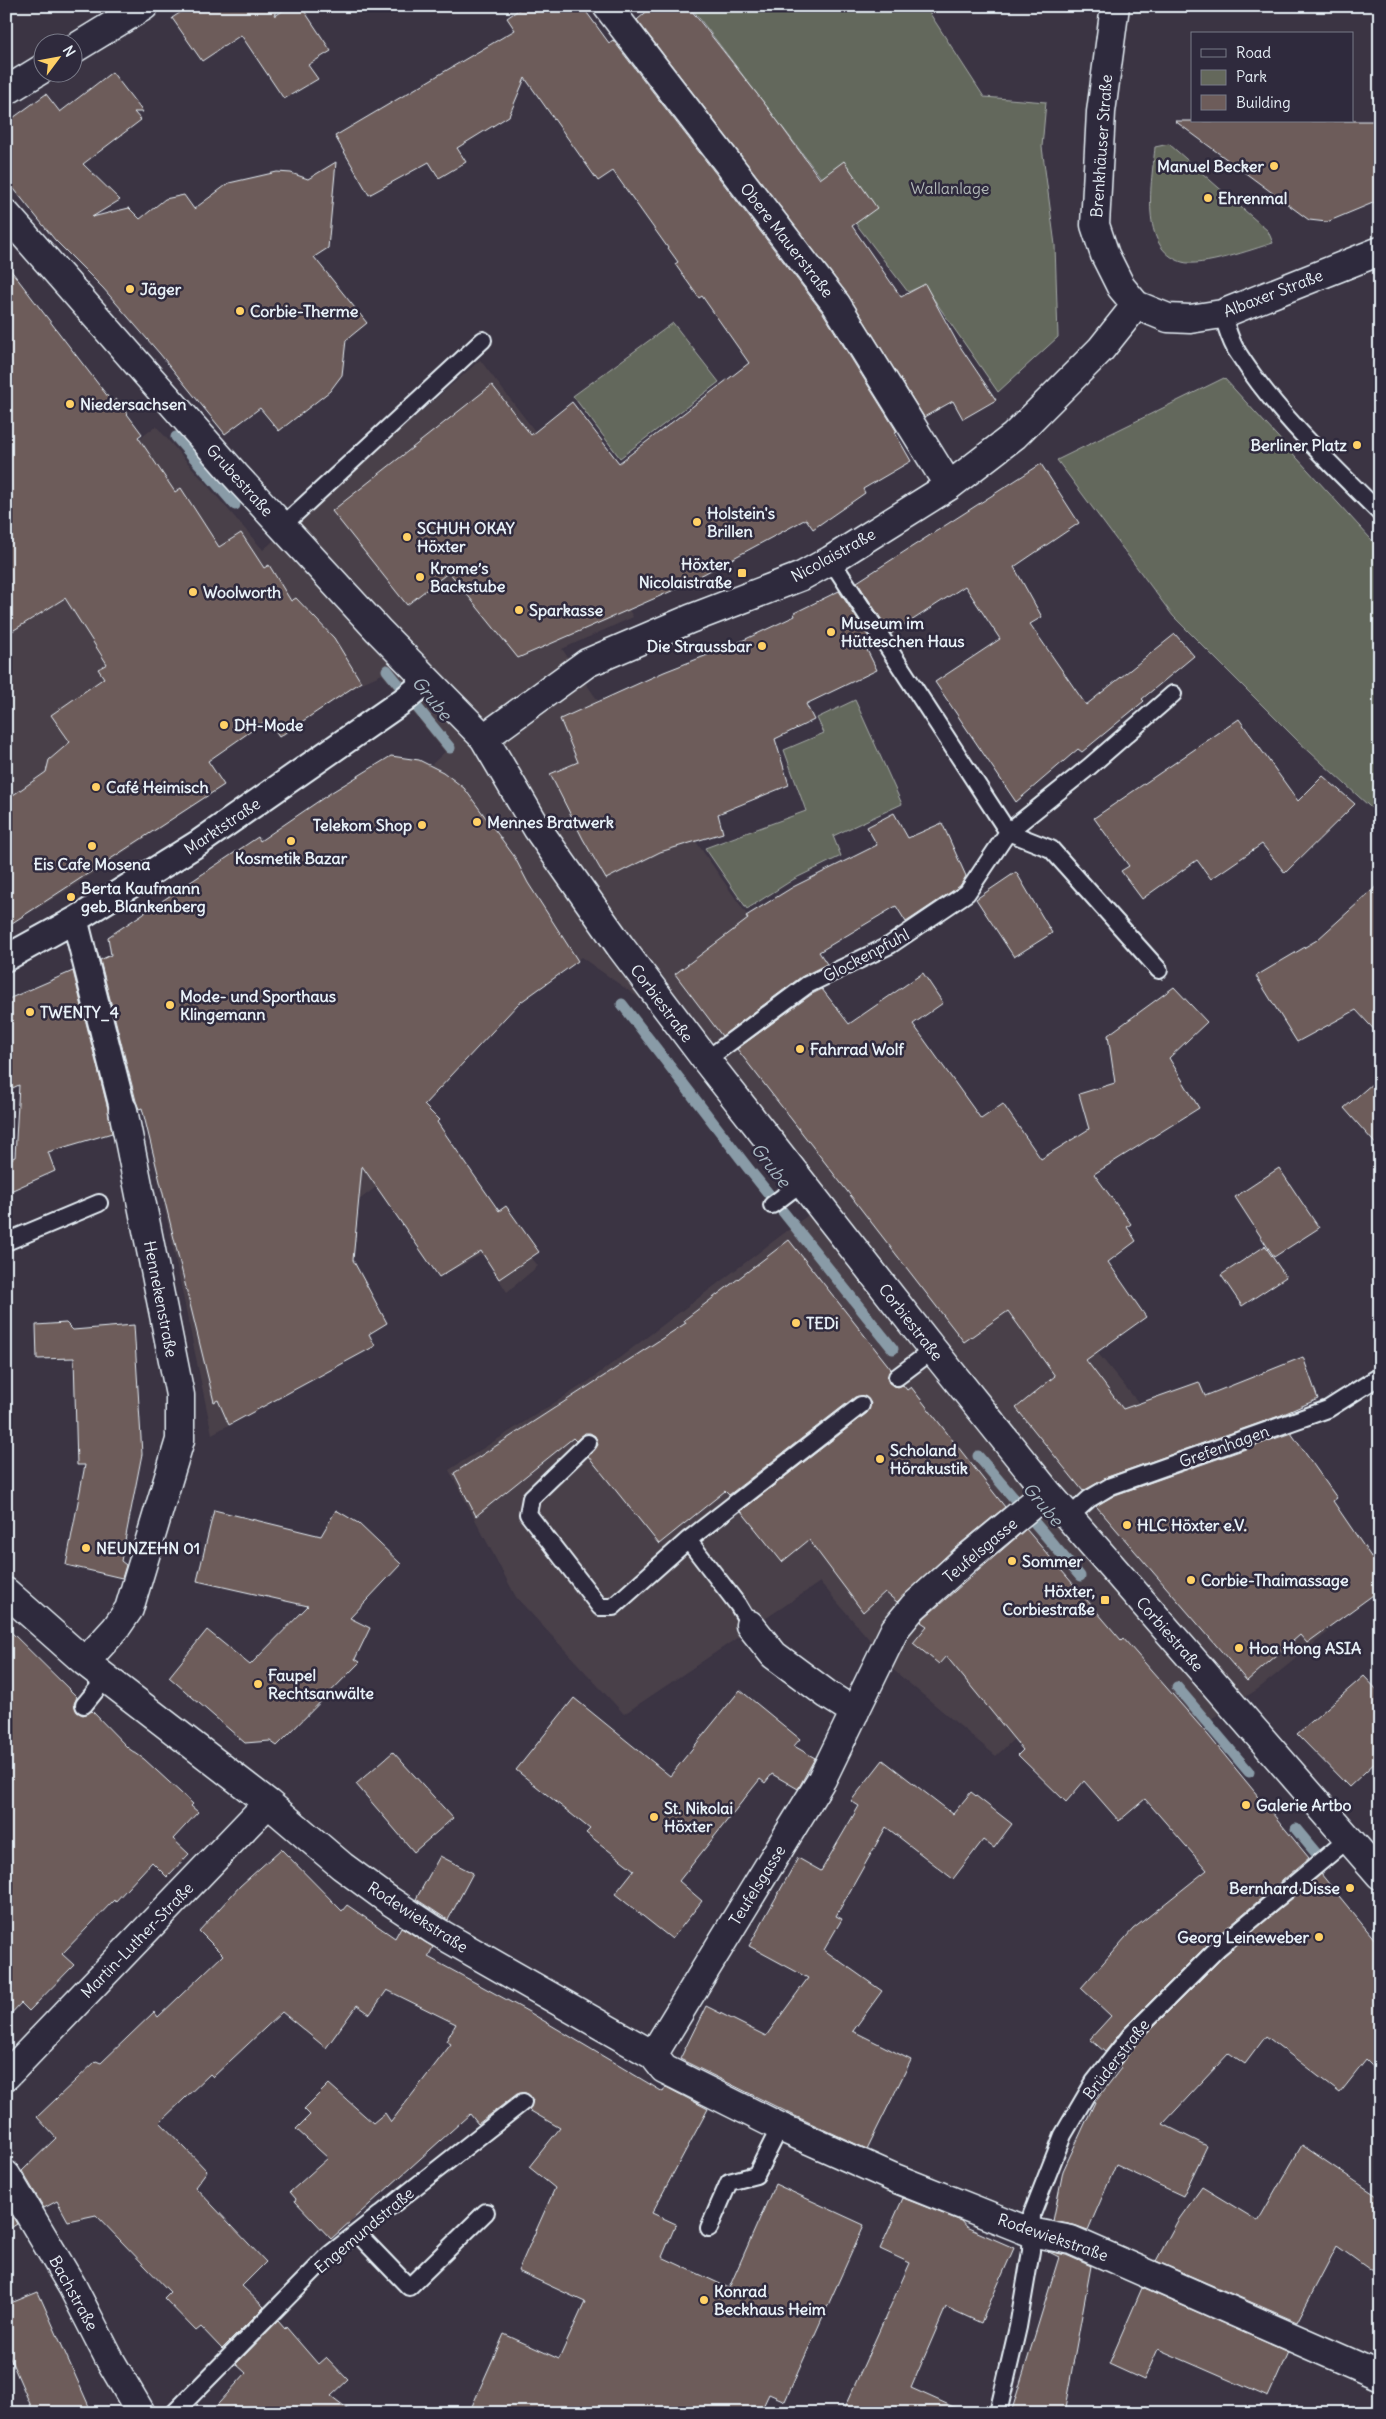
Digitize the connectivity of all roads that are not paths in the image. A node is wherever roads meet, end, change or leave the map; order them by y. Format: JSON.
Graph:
{"nodes":[{"id":1,"x":144,"y":6,"type":"edge"},
{"id":2,"x":607,"y":6,"type":"edge"},
{"id":3,"x":1115,"y":6,"type":"edge"},
{"id":4,"x":82,"y":44,"type":"edge"},
{"id":5,"x":32,"y":75,"type":"edge"},
{"id":6,"x":6,"y":91,"type":"edge"},
{"id":7,"x":6,"y":214,"type":"edge"},
{"id":8,"x":1380,"y":251,"type":"edge"},
{"id":9,"x":1136,"y":304,"type":"junction"},
{"id":10,"x":1222,"y":314,"type":"junction"},
{"id":11,"x":484,"y":340,"type":"dead end"},
{"id":12,"x":949,"y":486,"type":"junction"},
{"id":13,"x":1380,"y":513,"type":"edge"},
{"id":14,"x":282,"y":526,"type":"junction"},
{"id":15,"x":831,"y":560,"type":"junction"},
{"id":16,"x":415,"y":691,"type":"junction"},
{"id":17,"x":1173,"y":694,"type":"dead end"},
{"id":18,"x":484,"y":738,"type":"junction"},
{"id":19,"x":1008,"y":832,"type":"junction"},
{"id":20,"x":75,"y":920,"type":"junction"},
{"id":21,"x":6,"y":958,"type":"edge"},
{"id":22,"x":1159,"y":970,"type":"dead end"},
{"id":23,"x":706,"y":1060,"type":"junction"},
{"id":24,"x":123,"y":1110,"type":"joint"},
{"id":25,"x":801,"y":1182,"type":"junction"},
{"id":26,"x":776,"y":1202,"type":"dead end"},
{"id":27,"x":99,"y":1203,"type":"dead end"},
{"id":28,"x":6,"y":1242,"type":"edge"},
{"id":29,"x":933,"y":1350,"type":"junction"},
{"id":30,"x":1380,"y":1376,"type":"edge"},
{"id":31,"x":897,"y":1377,"type":"dead end"},
{"id":32,"x":861,"y":1405,"type":"dead end"},
{"id":33,"x":588,"y":1443,"type":"dead end"},
{"id":34,"x":1033,"y":1505,"type":"junction"},
{"id":35,"x":1068,"y":1517,"type":"junction"},
{"id":36,"x":688,"y":1540,"type":"junction"},
{"id":37,"x":6,"y":1592,"type":"edge"},
{"id":38,"x":750,"y":1625,"type":"joint"},
{"id":39,"x":84,"y":1662,"type":"junction"},
{"id":40,"x":106,"y":1678,"type":"junction"},
{"id":41,"x":84,"y":1705,"type":"dead end"},
{"id":42,"x":854,"y":1712,"type":"junction"},
{"id":43,"x":268,"y":1803,"type":"junction"},
{"id":44,"x":1348,"y":1839,"type":"junction"},
{"id":45,"x":1375,"y":1859,"type":"edge"},
{"id":46,"x":653,"y":2055,"type":"junction"},
{"id":47,"x":6,"y":2076,"type":"edge"},
{"id":48,"x":523,"y":2102,"type":"dead end"},
{"id":49,"x":780,"y":2127,"type":"junction"},
{"id":50,"x":6,"y":2174,"type":"edge"},
{"id":51,"x":486,"y":2212,"type":"dead end"},
{"id":52,"x":709,"y":2228,"type":"dead end"},
{"id":53,"x":1030,"y":2232,"type":"junction"},
{"id":54,"x":357,"y":2233,"type":"junction"},
{"id":55,"x":1380,"y":2376,"type":"edge"},
{"id":56,"x":141,"y":2413,"type":"edge"},
{"id":57,"x":174,"y":2413,"type":"edge"},
{"id":58,"x":998,"y":2413,"type":"edge"}],
"edges":[{"from":1,"to":4,"type":"street"},
{"from":2,"to":12,"type":"street","name":"Obere Mauerstraße"},
{"from":3,"to":9,"type":"street","name":"Brenkhäuser Straße"},
{"from":5,"to":6,"type":"street"},
{"from":7,"to":14,"type":"street","name":"Grubestraße"},
{"from":8,"to":10,"type":"street","name":"Albaxer Straße"},
{"from":9,"to":10,"type":"street","name":"Albaxer Straße"},
{"from":9,"to":12,"type":"street","name":"Nicolaistraße"},
{"from":10,"to":13,"type":"lane"},
{"from":11,"to":14,"type":"lane"},
{"from":12,"to":15,"type":"street","name":"Nicolaistraße"},
{"from":14,"to":16,"type":"street","name":"Grubestraße"},
{"from":15,"to":18,"type":"street","name":"Nicolaistraße"},
{"from":15,"to":19,"type":"lane"},
{"from":16,"to":18,"type":"street","name":"Grubestraße"},
{"from":16,"to":20,"type":"street","name":"Marktstraße"},
{"from":17,"to":19,"type":"lane","name":"Glockenpfuhl"},
{"from":18,"to":23,"type":"street","name":"Corbiestraße"},
{"from":19,"to":22,"type":"lane"},
{"from":19,"to":23,"type":"lane","name":"Glockenpfuhl"},
{"from":20,"to":21,"type":"street","name":"Marktstraße"},
{"from":20,"to":24,"type":"street","name":"Hennekenstraße"},
{"from":23,"to":25,"type":"street","name":"Corbiestraße"},
{"from":24,"to":39,"type":"street","name":"Hennekenstraße"},
{"from":25,"to":26,"type":"lane"},
{"from":25,"to":29,"type":"street","name":"Corbiestraße"},
{"from":27,"to":28,"type":"lane"},
{"from":29,"to":31,"type":"lane"},
{"from":29,"to":34,"type":"street","name":"Corbiestraße"},
{"from":30,"to":35,"type":"lane","name":"Grefenhagen"},
{"from":32,"to":36,"type":"lane"},
{"from":33,"to":36,"type":"lane"},
{"from":34,"to":35,"type":"street","name":"Corbiestraße"},
{"from":34,"to":42,"type":"street","name":"Teufelsgasse"},
{"from":35,"to":44,"type":"street","name":"Corbiestraße"},
{"from":36,"to":38,"type":"lane"},
{"from":37,"to":39,"type":"street","name":"Rodewiekstraße"},
{"from":38,"to":42,"type":"street"},
{"from":39,"to":40,"type":"street","name":"Rodewiekstraße"},
{"from":40,"to":41,"type":"lane"},
{"from":40,"to":43,"type":"street","name":"Rodewiekstraße"},
{"from":42,"to":46,"type":"street","name":"Teufelsgasse"},
{"from":43,"to":46,"type":"street","name":"Rodewiekstraße"},
{"from":43,"to":47,"type":"street","name":"Martin-Luther-Straße"},
{"from":44,"to":45,"type":"street","name":"Corbiestraße"},
{"from":44,"to":53,"type":"lane","name":"Brüderstraße"},
{"from":46,"to":49,"type":"street","name":"Rodewiekstraße"},
{"from":48,"to":54,"type":"lane","name":"Engemundstraße"},
{"from":49,"to":52,"type":"lane"},
{"from":49,"to":53,"type":"street","name":"Rodewiekstraße"},
{"from":50,"to":56,"type":"street","name":"Bachstraße"},
{"from":51,"to":54,"type":"lane"},
{"from":53,"to":55,"type":"street","name":"Rodewiekstraße"},
{"from":53,"to":58,"type":"lane","name":"Brüderstraße"},
{"from":54,"to":57,"type":"lane","name":"Engemundstraße"}]}
